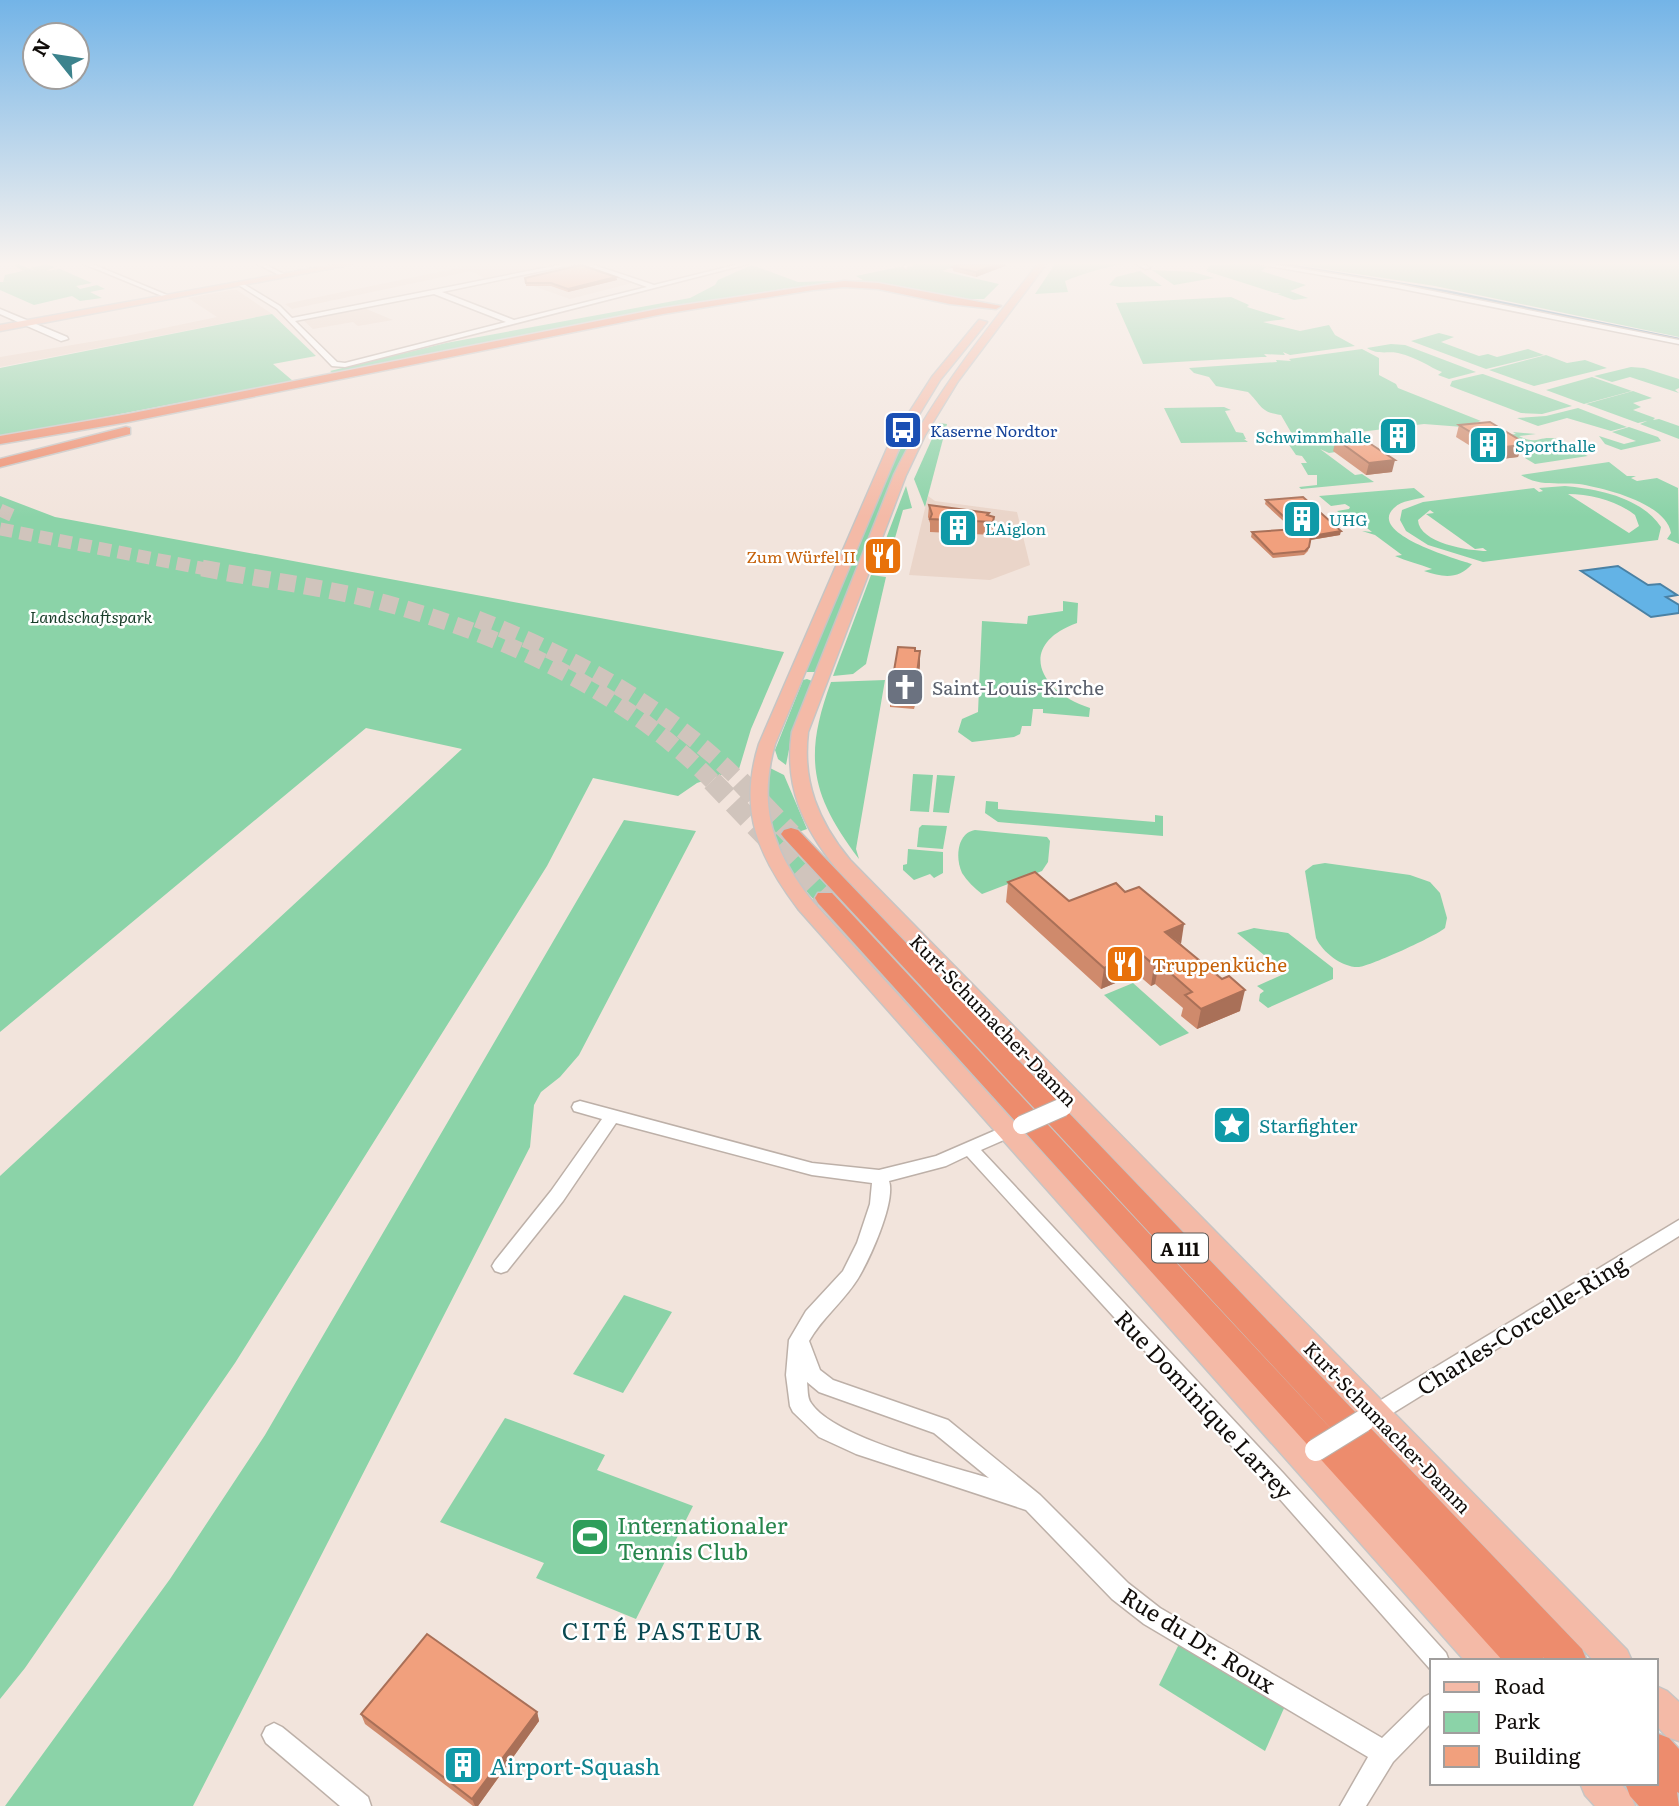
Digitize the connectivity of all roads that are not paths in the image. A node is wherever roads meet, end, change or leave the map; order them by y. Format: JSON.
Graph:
{"nodes":[{"id":1,"x":320,"y":348,"type":"edge"},
{"id":2,"x":415,"y":348,"type":"edge"},
{"id":3,"x":475,"y":348,"type":"edge"},
{"id":4,"x":498,"y":348,"type":"edge"},
{"id":5,"x":962,"y":348,"type":"edge"},
{"id":6,"x":978,"y":348,"type":"edge"},
{"id":7,"x":209,"y":408,"type":"junction"},
{"id":8,"x":919,"y":419,"type":"junction"},
{"id":9,"x":0,"y":440,"type":"edge"},
{"id":10,"x":0,"y":451,"type":"edge"},
{"id":11,"x":0,"y":463,"type":"edge"},
{"id":12,"x":791,"y":834,"type":"tunnel mouth"},
{"id":13,"x":825,"y":898,"type":"tunnel mouth"},
{"id":14,"x":1068,"y":1105,"type":"junction"},
{"id":15,"x":580,"y":1107,"type":"dead end"},
{"id":16,"x":613,"y":1115,"type":"junction"},
{"id":17,"x":1016,"y":1128,"type":"junction"},
{"id":18,"x":971,"y":1149,"type":"junction"},
{"id":19,"x":879,"y":1177,"type":"junction"},
{"id":20,"x":1679,"y":1227,"type":"edge"},
{"id":21,"x":501,"y":1266,"type":"dead end"},
{"id":22,"x":799,"y":1340,"type":"junction"},
{"id":23,"x":1368,"y":1418,"type":"junction"},
{"id":24,"x":1309,"y":1453,"type":"junction"},
{"id":25,"x":1033,"y":1502,"type":"junction"},
{"id":26,"x":1436,"y":1659,"type":"edge"},
{"id":27,"x":1482,"y":1659,"type":"edge"},
{"id":28,"x":1525,"y":1659,"type":"edge"},
{"id":29,"x":1568,"y":1659,"type":"edge"},
{"id":30,"x":1614,"y":1659,"type":"edge"},
{"id":31,"x":1658,"y":1704,"type":"edge"},
{"id":32,"x":1430,"y":1707,"type":"edge"},
{"id":33,"x":1679,"y":1725,"type":"edge"},
{"id":34,"x":274,"y":1735,"type":"dead end"},
{"id":35,"x":1658,"y":1753,"type":"edge"},
{"id":36,"x":1384,"y":1754,"type":"junction"},
{"id":37,"x":1679,"y":1775,"type":"edge"},
{"id":38,"x":1599,"y":1785,"type":"edge"},
{"id":39,"x":1645,"y":1785,"type":"edge"},
{"id":40,"x":359,"y":1806,"type":"edge"},
{"id":41,"x":1352,"y":1806,"type":"edge"},
{"id":42,"x":1618,"y":1806,"type":"edge"},
{"id":43,"x":1664,"y":1806,"type":"edge"}],
"edges":[{"from":1,"to":2,"type":"street"},
{"from":3,"to":9,"type":"highway"},
{"from":4,"to":7,"type":"highway"},
{"from":5,"to":8,"type":"main road","name":"Kurt-Schumacher-Damm"},
{"from":6,"to":8,"type":"main road","name":"Kurt-Schumacher-Damm"},
{"from":7,"to":10,"type":"highway"},
{"from":7,"to":11,"type":"highway"},
{"from":8,"to":14,"type":"main road","name":"Kurt-Schumacher-Damm"},
{"from":8,"to":17,"type":"main road","name":"Kurt-Schumacher-Damm"},
{"from":12,"to":29,"type":"highway","number":"A 111"},
{"from":13,"to":28,"type":"highway","number":"A 111"},
{"from":14,"to":17,"type":"street","bridge":true},
{"from":14,"to":23,"type":"main road","name":"Kurt-Schumacher-Damm"},
{"from":15,"to":16,"type":"street"},
{"from":16,"to":19,"type":"street"},
{"from":16,"to":21,"type":"street"},
{"from":17,"to":18,"type":"street"},
{"from":17,"to":24,"type":"main road","name":"Kurt-Schumacher-Damm"},
{"from":18,"to":19,"type":"street"},
{"from":18,"to":26,"type":"street","name":"Rue Dominique Larrey"},
{"from":19,"to":22,"type":"street","name":"Rue du Dr. Roux"},
{"from":20,"to":23,"type":"street","name":"Charles-Corcelle-Ring"},
{"from":22,"to":25,"type":"street","name":"Rue du Dr. Roux"},
{"from":22,"to":25,"type":"street","name":"Rue du Dr. Roux"},
{"from":23,"to":24,"type":"street","name":"Charles-Corcelle-Ring","bridge":true},
{"from":23,"to":30,"type":"main road","name":"Kurt-Schumacher-Damm"},
{"from":24,"to":27,"type":"main road","name":"Kurt-Schumacher-Damm"},
{"from":25,"to":36,"type":"street","name":"Rue du Dr. Roux"},
{"from":31,"to":33,"type":"main road"},
{"from":32,"to":36,"type":"street"},
{"from":34,"to":40,"type":"street"},
{"from":35,"to":37,"type":"highway"},
{"from":36,"to":41,"type":"street"},
{"from":38,"to":42,"type":"main road"},
{"from":39,"to":43,"type":"highway"}]}
